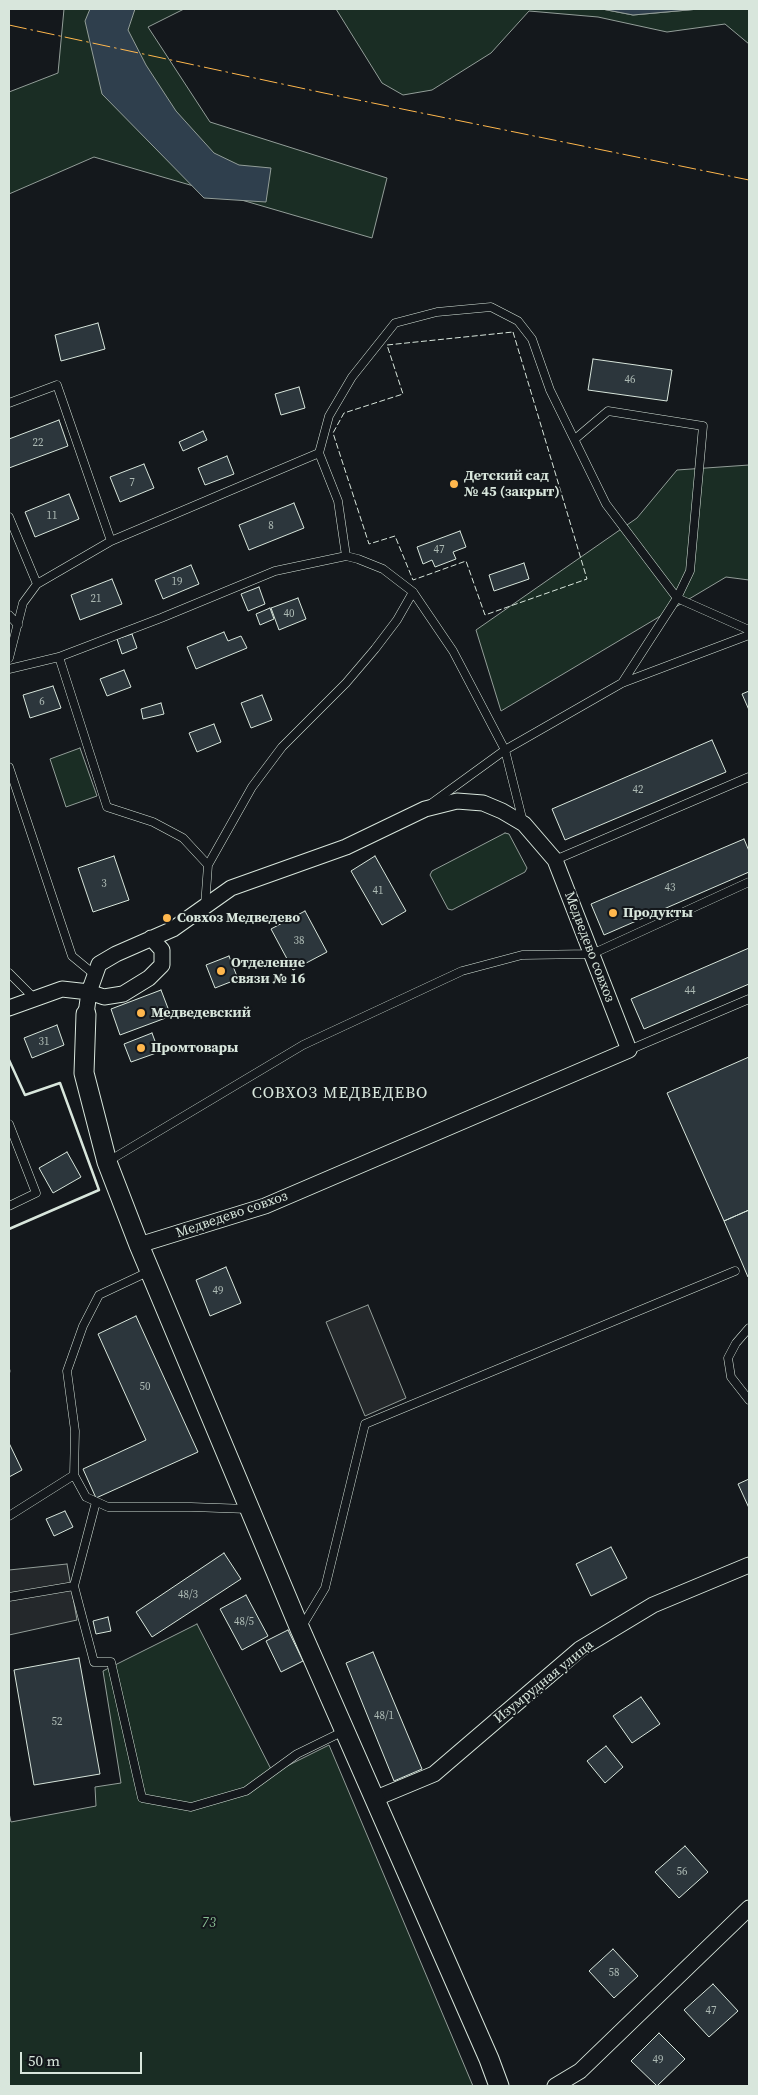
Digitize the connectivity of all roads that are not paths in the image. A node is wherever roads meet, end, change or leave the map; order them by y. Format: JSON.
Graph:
{"nodes":[{"id":1,"x":9,"y":403,"type":"edge"},
{"id":2,"x":575,"y":439,"type":"junction"},
{"id":3,"x":319,"y":453,"type":"junction"},
{"id":4,"x":9,"y":517,"type":"edge"},
{"id":5,"x":111,"y":541,"type":"junction"},
{"id":6,"x":346,"y":556,"type":"junction"},
{"id":7,"x":37,"y":584,"type":"junction"},
{"id":8,"x":413,"y":592,"type":"junction"},
{"id":9,"x":677,"y":598,"type":"junction"},
{"id":10,"x":9,"y":615,"type":"edge"},
{"id":11,"x":18,"y":625,"type":"junction"},
{"id":12,"x":749,"y":630,"type":"edge"},
{"id":13,"x":749,"y":635,"type":"edge"},
{"id":14,"x":59,"y":656,"type":"junction"},
{"id":15,"x":9,"y":658,"type":"edge"},
{"id":16,"x":9,"y":669,"type":"edge"},
{"id":17,"x":622,"y":683,"type":"junction"},
{"id":18,"x":505,"y":750,"type":"junction"},
{"id":19,"x":9,"y":767,"type":"edge"},
{"id":20,"x":749,"y":777,"type":"edge"},
{"id":21,"x":425,"y":809,"type":"junction"},
{"id":22,"x":524,"y":824,"type":"junction"},
{"id":23,"x":555,"y":860,"type":"junction"},
{"id":24,"x":208,"y":865,"type":"junction"},
{"id":25,"x":749,"y":882,"type":"edge"},
{"id":26,"x":204,"y":908,"type":"junction"},
{"id":27,"x":151,"y":938,"type":"junction"},
{"id":28,"x":592,"y":954,"type":"junction"},
{"id":29,"x":9,"y":973,"type":"edge"},
{"id":30,"x":95,"y":975,"type":"junction"},
{"id":31,"x":89,"y":992,"type":"junction"},
{"id":32,"x":34,"y":998,"type":"junction"},
{"id":33,"x":749,"y":999,"type":"edge"},
{"id":34,"x":9,"y":1008,"type":"edge"},
{"id":35,"x":86,"y":1014,"type":"joint"},
{"id":36,"x":629,"y":1050,"type":"junction"},
{"id":37,"x":9,"y":1124,"type":"edge"},
{"id":38,"x":107,"y":1162,"type":"junction"},
{"id":39,"x":9,"y":1206,"type":"edge"},
{"id":40,"x":139,"y":1245,"type":"junction"},
{"id":41,"x":735,"y":1271,"type":"dead end"},
{"id":42,"x":150,"y":1272,"type":"junction"},
{"id":43,"x":749,"y":1328,"type":"edge"},
{"id":44,"x":749,"y":1400,"type":"edge"},
{"id":45,"x":74,"y":1476,"type":"junction"},
{"id":46,"x":96,"y":1502,"type":"junction"},
{"id":47,"x":250,"y":1509,"type":"junction"},
{"id":48,"x":9,"y":1516,"type":"edge"},
{"id":49,"x":749,"y":1566,"type":"edge"},
{"id":50,"x":74,"y":1586,"type":"junction"},
{"id":51,"x":9,"y":1597,"type":"edge"},
{"id":52,"x":300,"y":1629,"type":"junction"},
{"id":53,"x":344,"y":1731,"type":"junction"},
{"id":54,"x":374,"y":1799,"type":"junction"},
{"id":55,"x":749,"y":1908,"type":"edge"},
{"id":56,"x":499,"y":2086,"type":"edge"},
{"id":57,"x":555,"y":2086,"type":"edge"}],
"edges":[{"from":1,"to":5,"type":"lane"},
{"from":2,"to":3,"type":"lane"},
{"from":2,"to":9,"type":"lane"},
{"from":2,"to":9,"type":"lane"},
{"from":3,"to":5,"type":"lane"},
{"from":3,"to":6,"type":"lane"},
{"from":4,"to":7,"type":"lane"},
{"from":5,"to":7,"type":"lane"},
{"from":6,"to":8,"type":"lane"},
{"from":6,"to":14,"type":"lane"},
{"from":7,"to":11,"type":"lane"},
{"from":8,"to":18,"type":"lane"},
{"from":8,"to":24,"type":"lane"},
{"from":9,"to":12,"type":"lane"},
{"from":9,"to":17,"type":"lane"},
{"from":10,"to":11,"type":"lane"},
{"from":11,"to":15,"type":"lane"},
{"from":13,"to":17,"type":"lane"},
{"from":14,"to":16,"type":"lane"},
{"from":14,"to":24,"type":"lane"},
{"from":17,"to":18,"type":"lane"},
{"from":18,"to":21,"type":"lane"},
{"from":18,"to":22,"type":"lane"},
{"from":19,"to":30,"type":"lane"},
{"from":20,"to":23,"type":"lane"},
{"from":21,"to":22,"type":"street","name":"Медведево совхоз"},
{"from":21,"to":26,"type":"street","name":"Медведево совхоз"},
{"from":22,"to":23,"type":"street","name":"Медведево совхоз"},
{"from":23,"to":28,"type":"street","name":"Медведево совхоз"},
{"from":24,"to":26,"type":"lane"},
{"from":25,"to":28,"type":"lane"},
{"from":26,"to":27,"type":"street","name":"Медведево совхоз"},
{"from":27,"to":30,"type":"street","name":"Медведево совхоз"},
{"from":27,"to":31,"type":"street"},
{"from":28,"to":36,"type":"street","name":"Медведево совхоз"},
{"from":28,"to":38,"type":"lane"},
{"from":29,"to":32,"type":"lane"},
{"from":30,"to":31,"type":"street","name":"Медведево совхоз"},
{"from":31,"to":32,"type":"street"},
{"from":31,"to":35,"type":"street","name":"Медведево совхоз"},
{"from":32,"to":34,"type":"street"},
{"from":33,"to":36,"type":"lane"},
{"from":35,"to":38,"type":"street"},
{"from":36,"to":40,"type":"street","name":"Медведево совхоз"},
{"from":37,"to":39,"type":"lane"},
{"from":38,"to":40,"type":"street"},
{"from":40,"to":42,"type":"street"},
{"from":41,"to":52,"type":"lane"},
{"from":42,"to":45,"type":"lane"},
{"from":42,"to":47,"type":"street"},
{"from":43,"to":44,"type":"lane"},
{"from":45,"to":46,"type":"lane"},
{"from":45,"to":48,"type":"lane"},
{"from":46,"to":47,"type":"lane"},
{"from":46,"to":50,"type":"lane"},
{"from":47,"to":52,"type":"street"},
{"from":49,"to":54,"type":"street","name":"Изумрудная улица"},
{"from":50,"to":51,"type":"lane"},
{"from":50,"to":53,"type":"lane"},
{"from":52,"to":53,"type":"street"},
{"from":53,"to":54,"type":"street"},
{"from":54,"to":56,"type":"street"},
{"from":55,"to":57,"type":"street"}]}
